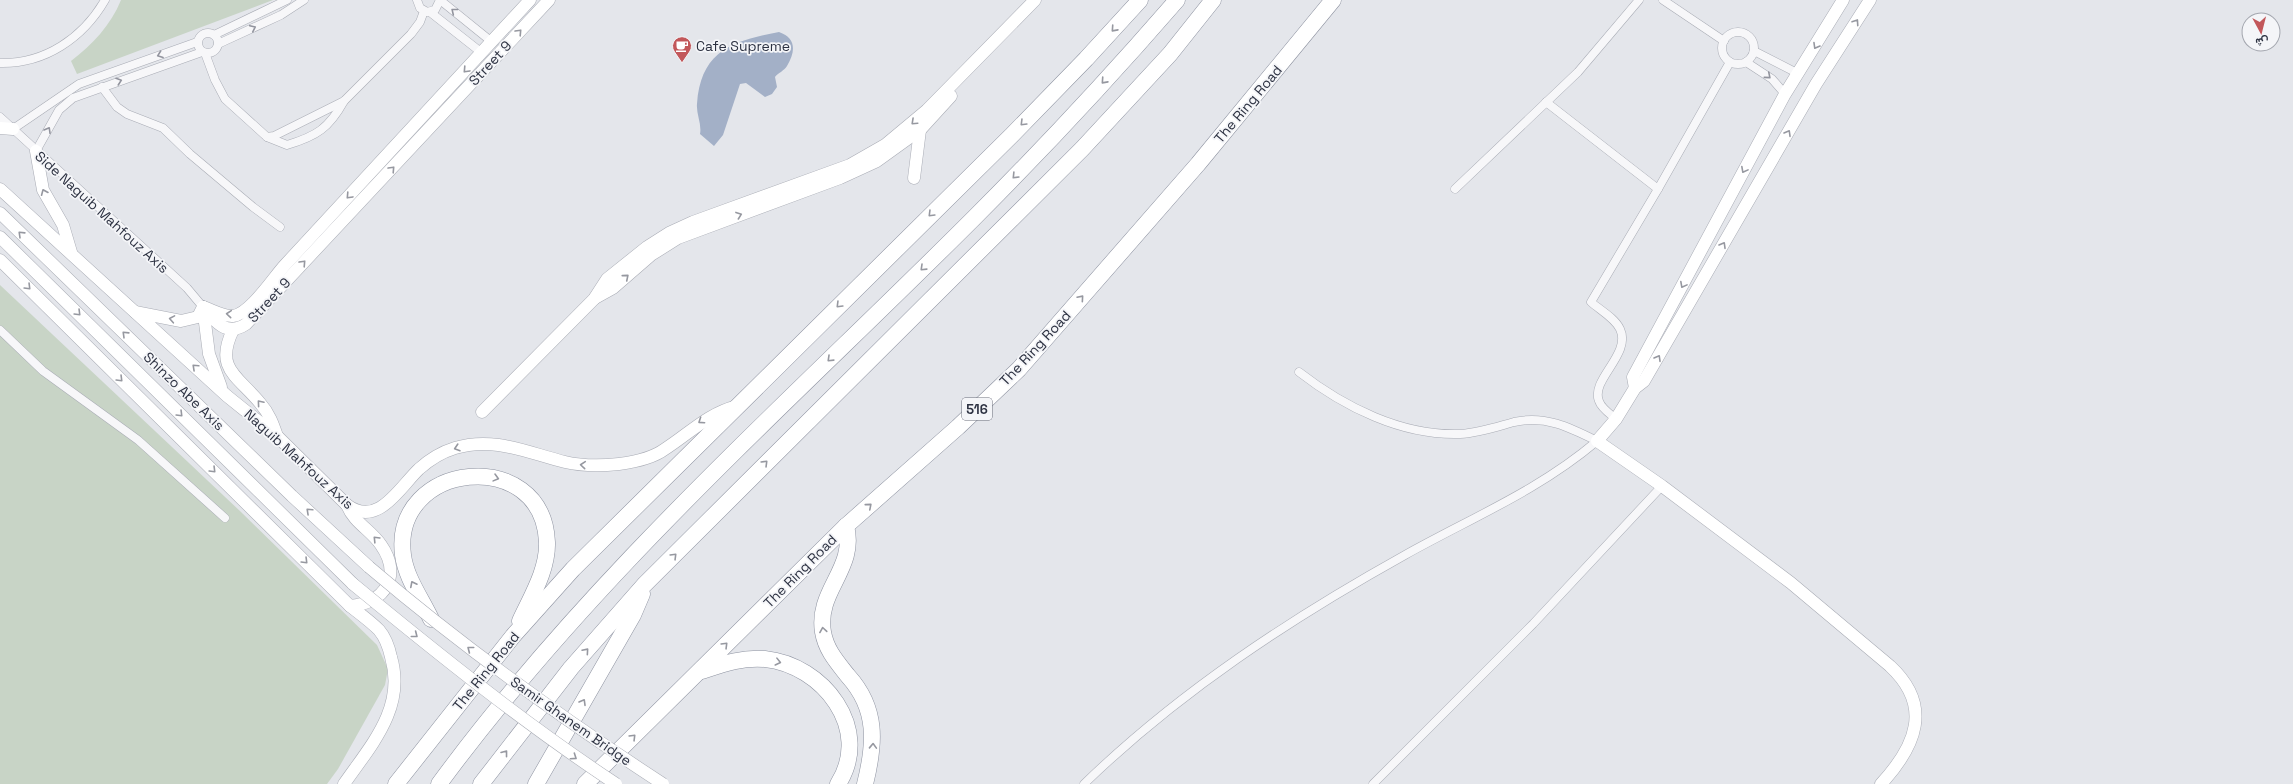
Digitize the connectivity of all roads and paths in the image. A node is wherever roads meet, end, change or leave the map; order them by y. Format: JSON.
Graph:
{"nodes":[{"id":1,"x":105,"y":0,"type":"edge"},
{"id":2,"x":287,"y":0,"type":"edge"},
{"id":3,"x":304,"y":0,"type":"edge"},
{"id":4,"x":417,"y":0,"type":"edge"},
{"id":5,"x":440,"y":0,"type":"edge"},
{"id":6,"x":530,"y":0,"type":"edge"},
{"id":7,"x":549,"y":0,"type":"edge"},
{"id":8,"x":1035,"y":0,"type":"edge"},
{"id":9,"x":1140,"y":0,"type":"edge"},
{"id":10,"x":1177,"y":0,"type":"edge"},
{"id":11,"x":1213,"y":0,"type":"edge"},
{"id":12,"x":1333,"y":0,"type":"edge"},
{"id":13,"x":1639,"y":0,"type":"edge"},
{"id":14,"x":1663,"y":0,"type":"edge"},
{"id":15,"x":1843,"y":0,"type":"edge"},
{"id":16,"x":1870,"y":0,"type":"edge"},
{"id":17,"x":427,"y":11,"type":"junction"},
{"id":18,"x":214,"y":35,"type":"junction"},
{"id":19,"x":1724,"y":41,"type":"junction"},
{"id":20,"x":197,"y":42,"type":"junction"},
{"id":21,"x":492,"y":42,"type":"junction"},
{"id":22,"x":218,"y":44,"type":"junction"},
{"id":23,"x":1754,"y":51,"type":"junction"},
{"id":24,"x":204,"y":52,"type":"junction"},
{"id":25,"x":482,"y":53,"type":"junction"},
{"id":26,"x":1730,"y":62,"type":"junction"},
{"id":27,"x":1746,"y":62,"type":"junction"},
{"id":28,"x":0,"y":63,"type":"edge"},
{"id":29,"x":972,"y":66,"type":"junction"},
{"id":30,"x":1799,"y":74,"type":"junction"},
{"id":31,"x":102,"y":87,"type":"junction"},
{"id":32,"x":1786,"y":94,"type":"junction"},
{"id":33,"x":344,"y":100,"type":"junction"},
{"id":34,"x":1546,"y":102,"type":"junction"},
{"id":35,"x":0,"y":117,"type":"edge"},
{"id":36,"x":0,"y":128,"type":"edge"},
{"id":37,"x":13,"y":129,"type":"junction"},
{"id":38,"x":920,"y":130,"type":"junction"},
{"id":39,"x":267,"y":136,"type":"junction"},
{"id":40,"x":36,"y":151,"type":"junction"},
{"id":41,"x":914,"y":178,"type":"dead end"},
{"id":42,"x":0,"y":189,"type":"edge"},
{"id":43,"x":1455,"y":189,"type":"dead end"},
{"id":44,"x":1658,"y":189,"type":"junction"},
{"id":45,"x":0,"y":213,"type":"edge"},
{"id":46,"x":280,"y":227,"type":"dead end"},
{"id":47,"x":0,"y":237,"type":"edge"},
{"id":48,"x":72,"y":252,"type":"junction"},
{"id":49,"x":640,"y":258,"type":"junction"},
{"id":50,"x":0,"y":260,"type":"edge"},
{"id":51,"x":203,"y":307,"type":"junction"},
{"id":52,"x":135,"y":312,"type":"junction"},
{"id":53,"x":0,"y":330,"type":"edge"},
{"id":54,"x":233,"y":330,"type":"junction"},
{"id":55,"x":1299,"y":372,"type":"dead end"},
{"id":56,"x":1635,"y":388,"type":"junction"},
{"id":57,"x":227,"y":396,"type":"junction"},
{"id":58,"x":737,"y":406,"type":"junction"},
{"id":59,"x":482,"y":412,"type":"dead end"},
{"id":60,"x":1616,"y":419,"type":"junction"},
{"id":61,"x":278,"y":437,"type":"junction"},
{"id":62,"x":1597,"y":441,"type":"junction"},
{"id":63,"x":1662,"y":486,"type":"junction"},
{"id":64,"x":347,"y":505,"type":"junction"},
{"id":65,"x":225,"y":518,"type":"dead end"},
{"id":66,"x":846,"y":526,"type":"junction"},
{"id":67,"x":368,"y":567,"type":"joint"},
{"id":68,"x":353,"y":584,"type":"joint"},
{"id":69,"x":644,"y":585,"type":"junction"},
{"id":70,"x":350,"y":606,"type":"junction"},
{"id":71,"x":431,"y":618,"type":"junction"},
{"id":72,"x":513,"y":636,"type":"junction"},
{"id":73,"x":699,"y":672,"type":"junction"},
{"id":74,"x":344,"y":784,"type":"edge"},
{"id":75,"x":396,"y":784,"type":"edge"},
{"id":76,"x":439,"y":784,"type":"edge"},
{"id":77,"x":481,"y":784,"type":"edge"},
{"id":78,"x":536,"y":784,"type":"edge"},
{"id":79,"x":585,"y":784,"type":"edge"},
{"id":80,"x":616,"y":784,"type":"edge"},
{"id":81,"x":663,"y":784,"type":"edge"},
{"id":82,"x":838,"y":784,"type":"edge"},
{"id":83,"x":866,"y":784,"type":"edge"},
{"id":84,"x":1084,"y":784,"type":"edge"},
{"id":85,"x":1373,"y":784,"type":"edge"},
{"id":86,"x":1881,"y":784,"type":"edge"}],
"edges":[{"from":1,"to":28,"type":"street"},
{"from":2,"to":18,"type":"street"},
{"from":22,"to":3,"type":"street","one_way":true},
{"from":4,"to":17,"type":"street"},
{"from":5,"to":17,"type":"street"},
{"from":21,"to":5,"type":"street","one_way":true},
{"from":6,"to":21,"type":"main road","name":"Street 9"},
{"from":54,"to":7,"type":"main road","name":"Street 9","one_way":true},
{"from":8,"to":29,"type":"main road"},
{"from":9,"to":58,"type":"highway","name":"The Ring Road","one_way":true},
{"from":10,"to":76,"type":"highway","one_way":true},
{"from":69,"to":11,"type":"highway","one_way":true},
{"from":66,"to":12,"type":"highway","name":"The Ring Road","number":"516","one_way":true},
{"from":13,"to":34,"type":"street"},
{"from":14,"to":19,"type":"street"},
{"from":15,"to":30,"type":"main road","one_way":true},
{"from":56,"to":16,"type":"main road","one_way":true},
{"from":17,"to":25,"type":"street"},
{"from":17,"to":33,"type":"street"},
{"from":18,"to":20,"type":"street"},
{"from":18,"to":22,"type":"street"},
{"from":19,"to":23,"type":"street"},
{"from":19,"to":26,"type":"street"},
{"from":20,"to":24,"type":"street"},
{"from":20,"to":37,"type":"street","one_way":true},
{"from":21,"to":25,"type":"main road","name":"Street 9"},
{"from":22,"to":24,"type":"street"},
{"from":23,"to":27,"type":"street"},
{"from":23,"to":30,"type":"street"},
{"from":31,"to":24,"type":"street","one_way":true},
{"from":24,"to":39,"type":"street"},
{"from":25,"to":51,"type":"main road","name":"Street 9","one_way":true},
{"from":26,"to":27,"type":"street"},
{"from":26,"to":44,"type":"street"},
{"from":27,"to":32,"type":"street","one_way":true},
{"from":29,"to":38,"type":"main road"},
{"from":29,"to":49,"type":"main road","one_way":true},
{"from":30,"to":32,"type":"main road"},
{"from":40,"to":31,"type":"street","one_way":true},
{"from":31,"to":46,"type":"street"},
{"from":32,"to":56,"type":"main road","one_way":true},
{"from":33,"to":39,"type":"street"},
{"from":33,"to":39,"type":"street"},
{"from":34,"to":43,"type":"street"},
{"from":34,"to":44,"type":"street"},
{"from":35,"to":37,"type":"street","name":"Side Naguib Mahfouz Axis"},
{"from":36,"to":37,"type":"main road"},
{"from":37,"to":40,"type":"street","name":"Side Naguib Mahfouz Axis"},
{"from":38,"to":41,"type":"main road"},
{"from":49,"to":38,"type":"main road","one_way":true},
{"from":48,"to":40,"type":"main road","one_way":true},
{"from":40,"to":51,"type":"street","name":"Side Naguib Mahfouz Axis"},
{"from":42,"to":48,"type":"main road","name":"Naguib Mahfouz Axis"},
{"from":44,"to":60,"type":"street"},
{"from":67,"to":45,"type":"main road","name":"Shinzo Abe Axis","one_way":true},
{"from":47,"to":68,"type":"main road","name":"Shinzo Abe Axis","one_way":true},
{"from":48,"to":52,"type":"main road","name":"Naguib Mahfouz Axis"},
{"from":49,"to":59,"type":"main road"},
{"from":50,"to":70,"type":"main road","one_way":true},
{"from":51,"to":52,"type":"main road","one_way":true},
{"from":51,"to":54,"type":"main road","name":"Street 9"},
{"from":51,"to":57,"type":"main road"},
{"from":57,"to":52,"type":"main road","name":"Naguib Mahfouz Axis","one_way":true},
{"from":53,"to":65,"type":"street"},
{"from":61,"to":54,"type":"main road","one_way":true},
{"from":55,"to":62,"type":"street"},
{"from":56,"to":60,"type":"main road"},
{"from":57,"to":61,"type":"main road","name":"Naguib Mahfouz Axis"},
{"from":58,"to":64,"type":"main road","name":"Naguib Mahfouz Axis","one_way":true},
{"from":58,"to":72,"type":"highway","name":"The Ring Road"},
{"from":60,"to":62,"type":"main road"},
{"from":61,"to":64,"type":"main road","name":"Naguib Mahfouz Axis"},
{"from":62,"to":63,"type":"main road"},
{"from":62,"to":84,"type":"street"},
{"from":63,"to":85,"type":"street"},
{"from":63,"to":86,"type":"main road"},
{"from":70,"to":64,"type":"main road","one_way":true},
{"from":73,"to":66,"type":"highway","name":"The Ring Road","number":"516","one_way":true},
{"from":83,"to":66,"type":"highway","one_way":true},
{"from":67,"to":71,"type":"main road","name":"Samir Ghanem Bridge","bridge":true},
{"from":68,"to":80,"type":"main road","name":"Samir Ghanem Bridge","one_way":true,"bridge":true},
{"from":77,"to":69,"type":"highway","one_way":true},
{"from":78,"to":69,"type":"highway","one_way":true},
{"from":70,"to":74,"type":"main road"},
{"from":71,"to":72,"type":"highway","one_way":true},
{"from":81,"to":71,"type":"main road","name":"Samir Ghanem Bridge","one_way":true,"bridge":true},
{"from":72,"to":75,"type":"highway","name":"The Ring Road"},
{"from":79,"to":73,"type":"highway","name":"The Ring Road","number":"516","one_way":true},
{"from":73,"to":82,"type":"highway","one_way":true}]}
